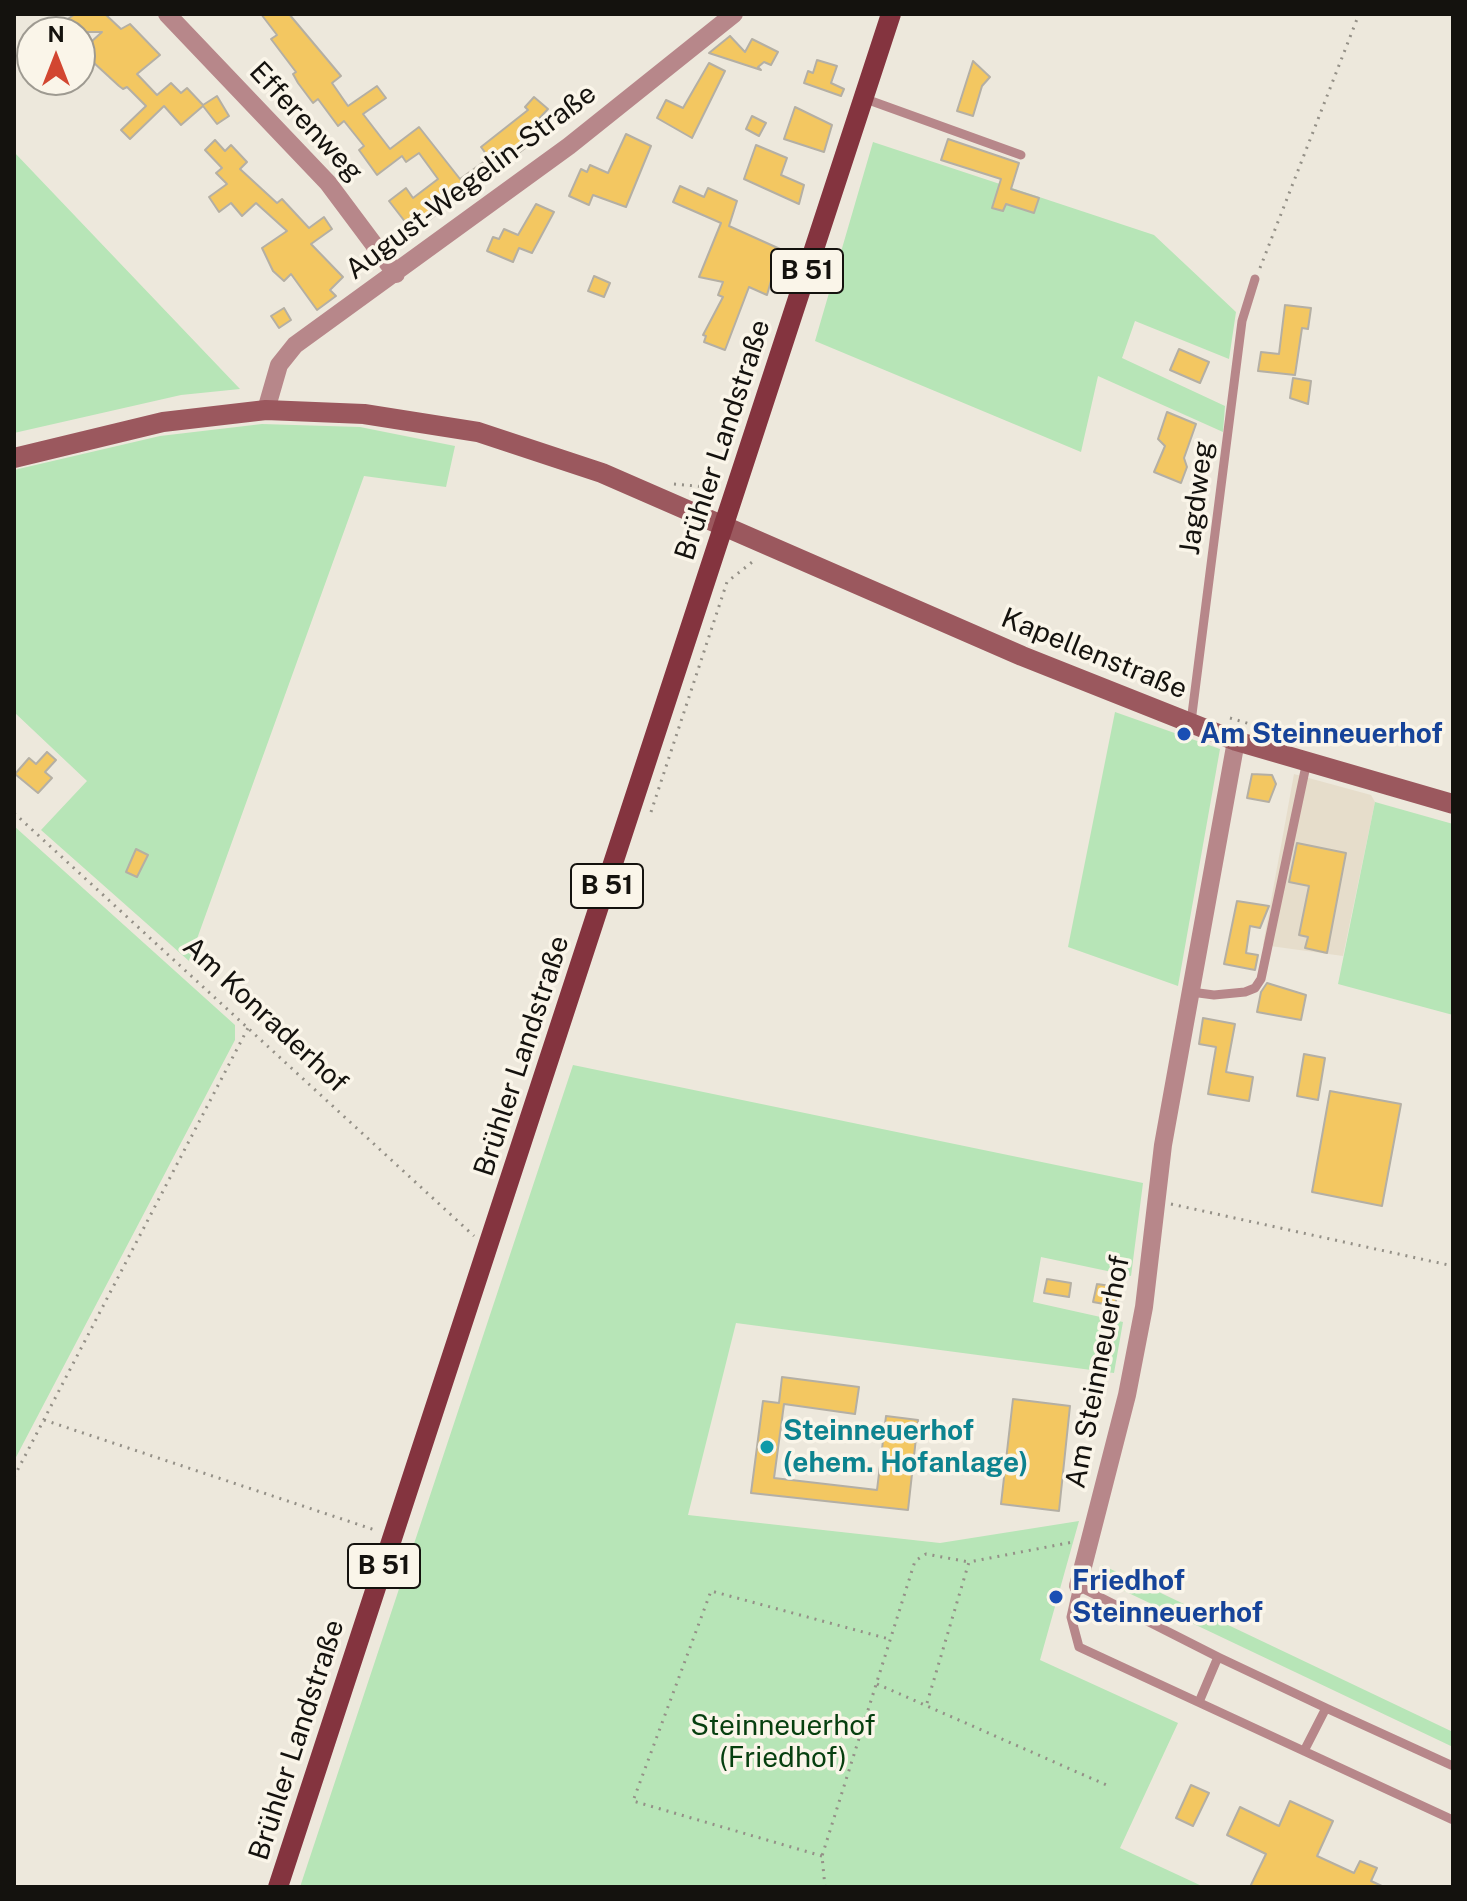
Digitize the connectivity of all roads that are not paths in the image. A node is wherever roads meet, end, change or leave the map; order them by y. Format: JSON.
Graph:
{"nodes":[{"id":1,"x":167,"y":14,"type":"edge"},
{"id":2,"x":734,"y":14,"type":"edge"},
{"id":3,"x":891,"y":14,"type":"edge"},
{"id":4,"x":863,"y":98,"type":"junction"},
{"id":5,"x":1021,"y":155,"type":"dead end"},
{"id":6,"x":396,"y":274,"type":"junction"},
{"id":7,"x":1255,"y":279,"type":"road end"},
{"id":8,"x":266,"y":410,"type":"junction"},
{"id":9,"x":14,"y":458,"type":"edge"},
{"id":10,"x":724,"y":527,"type":"junction"},
{"id":11,"x":1191,"y":723,"type":"junction"},
{"id":12,"x":1236,"y":741,"type":"junction"},
{"id":13,"x":1311,"y":752,"type":"junction"},
{"id":14,"x":1453,"y":804,"type":"edge"},
{"id":15,"x":1191,"y":992,"type":"junction"},
{"id":16,"x":1078,"y":1586,"type":"junction"},
{"id":17,"x":1218,"y":1657,"type":"junction"},
{"id":18,"x":1199,"y":1702,"type":"junction"},
{"id":19,"x":1326,"y":1708,"type":"junction"},
{"id":20,"x":1304,"y":1751,"type":"junction"},
{"id":21,"x":1453,"y":1766,"type":"edge"},
{"id":22,"x":1453,"y":1820,"type":"edge"},
{"id":23,"x":278,"y":1887,"type":"edge"}],
"edges":[{"from":1,"to":6,"type":"street","name":"Efferenweg"},
{"from":2,"to":6,"type":"street","name":"August-Wegelin-Straße"},
{"from":3,"to":4,"type":"main road","name":"Brühler Landstraße","number":"B 51"},
{"from":4,"to":5,"type":"lane"},
{"from":4,"to":10,"type":"main road","name":"Brühler Landstraße","number":"B 51"},
{"from":6,"to":8,"type":"street","name":"August-Wegelin-Straße"},
{"from":7,"to":11,"type":"lane","name":"Jagdweg"},
{"from":8,"to":9,"type":"main road","name":"Kapellenstraße"},
{"from":8,"to":10,"type":"main road","name":"Kapellenstraße"},
{"from":10,"to":11,"type":"main road","name":"Kapellenstraße"},
{"from":10,"to":23,"type":"main road","name":"Brühler Landstraße","number":"B 51"},
{"from":11,"to":12,"type":"main road","name":"Kapellenstraße"},
{"from":12,"to":13,"type":"main road","name":"Kapellenstraße"},
{"from":12,"to":15,"type":"street","name":"Am Steinneuerhof"},
{"from":13,"to":14,"type":"main road","name":"Kapellenstraße"},
{"from":13,"to":15,"type":"lane"},
{"from":15,"to":16,"type":"street","name":"Am Steinneuerhof"},
{"from":16,"to":17,"type":"lane"},
{"from":16,"to":18,"type":"lane"},
{"from":17,"to":18,"type":"lane"},
{"from":17,"to":19,"type":"lane"},
{"from":18,"to":20,"type":"lane"},
{"from":19,"to":20,"type":"lane"},
{"from":19,"to":21,"type":"lane"},
{"from":20,"to":22,"type":"lane"}]}
